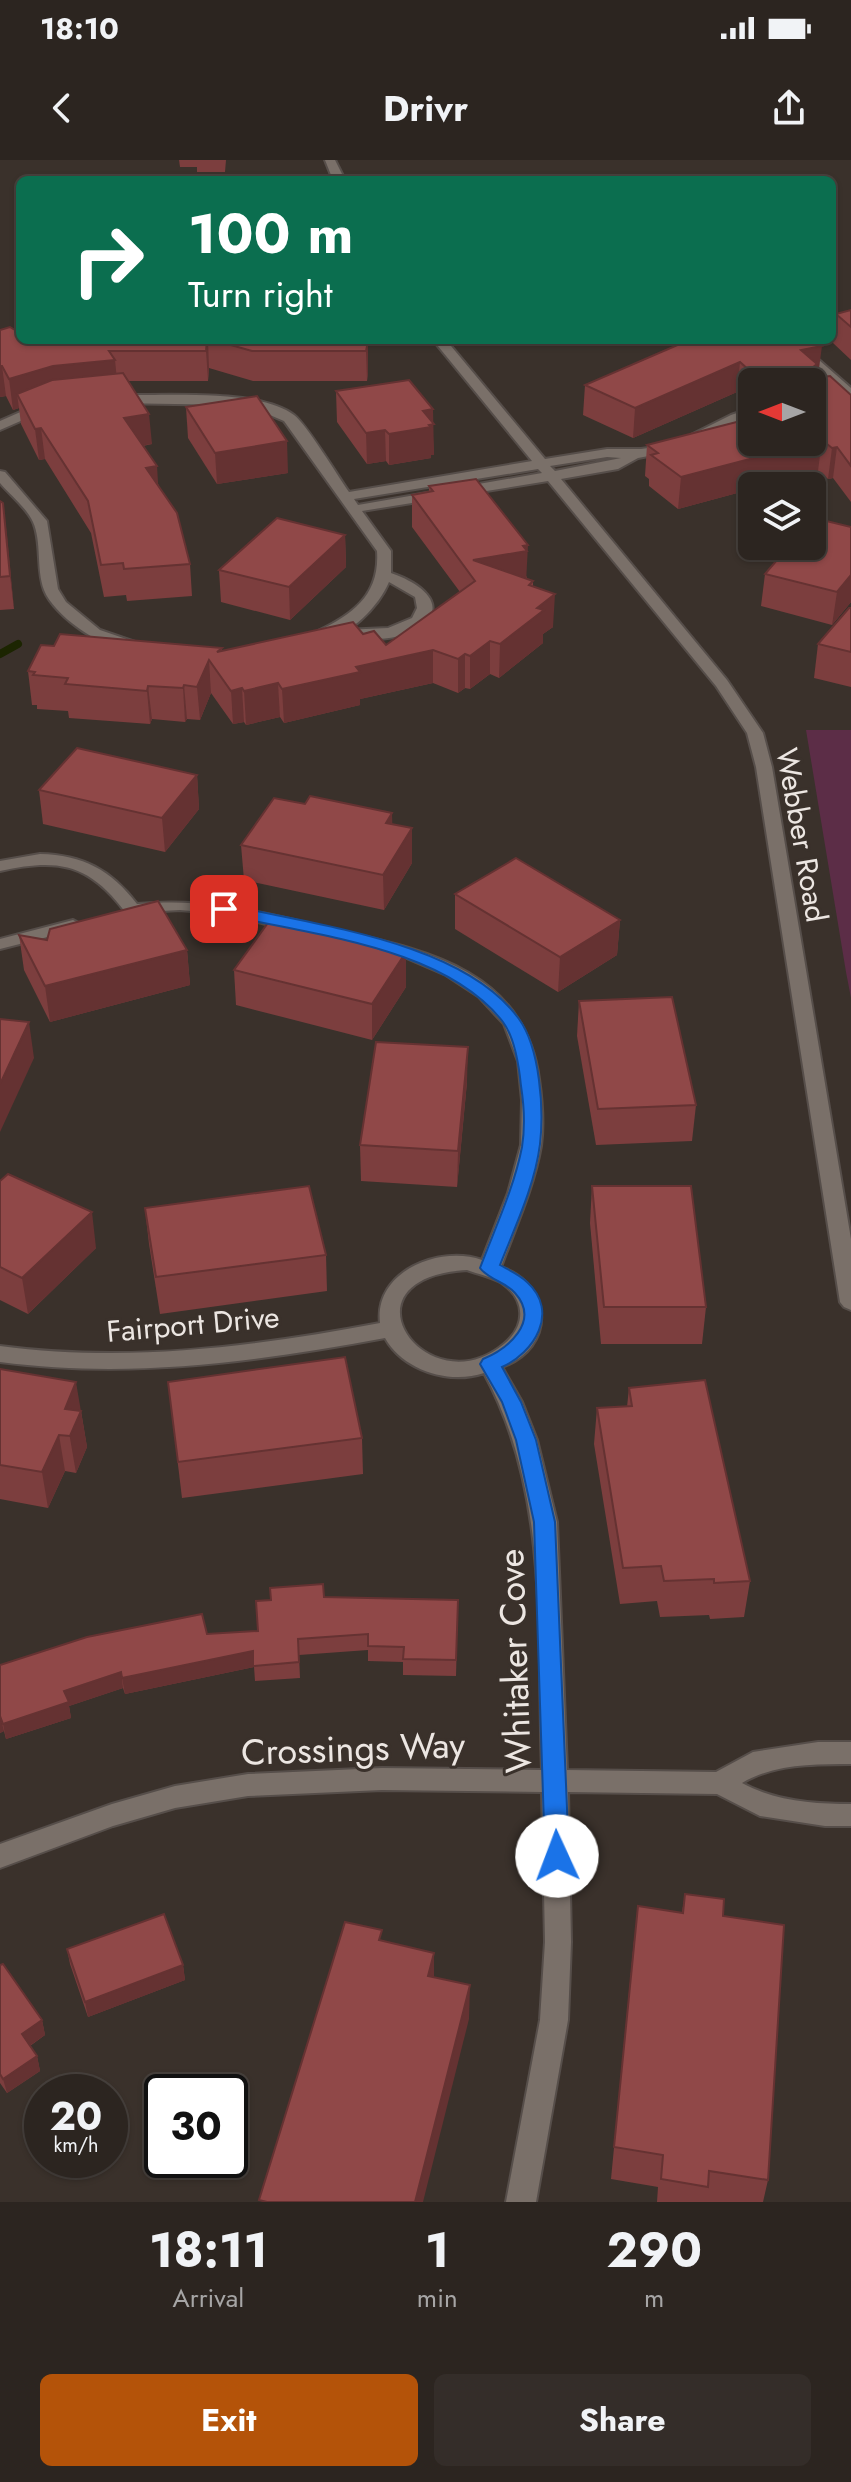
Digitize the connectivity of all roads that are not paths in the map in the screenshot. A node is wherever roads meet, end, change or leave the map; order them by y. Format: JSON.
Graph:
{"nodes":[{"id":1,"x":442,"y":344,"type":"edge"},
{"id":2,"x":793,"y":344,"type":"edge"},
{"id":3,"x":847,"y":396,"type":"edge"},
{"id":4,"x":93,"y":400,"type":"edge"},
{"id":5,"x":55,"y":403,"type":"edge"},
{"id":6,"x":738,"y":416,"type":"edge"},
{"id":7,"x":0,"y":426,"type":"edge"},
{"id":8,"x":639,"y":455,"type":"junction"},
{"id":9,"x":541,"y":463,"type":"junction"},
{"id":10,"x":0,"y":475,"type":"edge"},
{"id":11,"x":552,"y":477,"type":"junction"},
{"id":12,"x":351,"y":503,"type":"junction"},
{"id":13,"x":385,"y":576,"type":"junction"},
{"id":14,"x":329,"y":632,"type":"junction"},
{"id":15,"x":303,"y":642,"type":"edge"},
{"id":16,"x":148,"y":649,"type":"edge"},
{"id":17,"x":0,"y":866,"type":"edge"},
{"id":18,"x":88,"y":921,"type":"edge"},
{"id":19,"x":0,"y":944,"type":"edge"},
{"id":20,"x":490,"y":1268,"type":"junction"},
{"id":21,"x":851,"y":1302,"type":"edge"},
{"id":22,"x":390,"y":1329,"type":"junction"},
{"id":23,"x":0,"y":1354,"type":"edge"},
{"id":24,"x":490,"y":1364,"type":"junction"},
{"id":25,"x":851,"y":1753,"type":"edge"},
{"id":26,"x":555,"y":1780,"type":"junction"},
{"id":27,"x":720,"y":1783,"type":"junction"},
{"id":28,"x":851,"y":1815,"type":"edge"},
{"id":29,"x":0,"y":1856,"type":"edge"},
{"id":30,"x":521,"y":2202,"type":"edge"}],
"edges":[{"from":1,"to":9,"type":"street","name":"Webber Road"},
{"from":2,"to":3,"type":"street"},
{"from":4,"to":12,"type":"street"},
{"from":5,"to":7,"type":"street"},
{"from":6,"to":8,"type":"street"},
{"from":8,"to":9,"type":"street"},
{"from":8,"to":11,"type":"street"},
{"from":9,"to":11,"type":"street","name":"Webber Road"},
{"from":9,"to":12,"type":"street"},
{"from":10,"to":16,"type":"street"},
{"from":11,"to":12,"type":"street"},
{"from":11,"to":21,"type":"street","name":"Webber Road"},
{"from":12,"to":13,"type":"street"},
{"from":13,"to":14,"type":"street"},
{"from":13,"to":14,"type":"street"},
{"from":14,"to":15,"type":"street"},
{"from":17,"to":20,"type":"street"},
{"from":18,"to":19,"type":"street"},
{"from":20,"to":22,"type":"street"},
{"from":20,"to":24,"type":"street"},
{"from":22,"to":23,"type":"street","name":"Fairport Drive"},
{"from":22,"to":24,"type":"street"},
{"from":24,"to":26,"type":"street","name":"Whitaker Cove"},
{"from":25,"to":27,"type":"street"},
{"from":26,"to":27,"type":"street","name":"Crossings Way"},
{"from":26,"to":29,"type":"street","name":"Crossings Way"},
{"from":26,"to":30,"type":"street","name":"Whitaker Cove"},
{"from":27,"to":28,"type":"street","name":"Crossings Way"}]}
